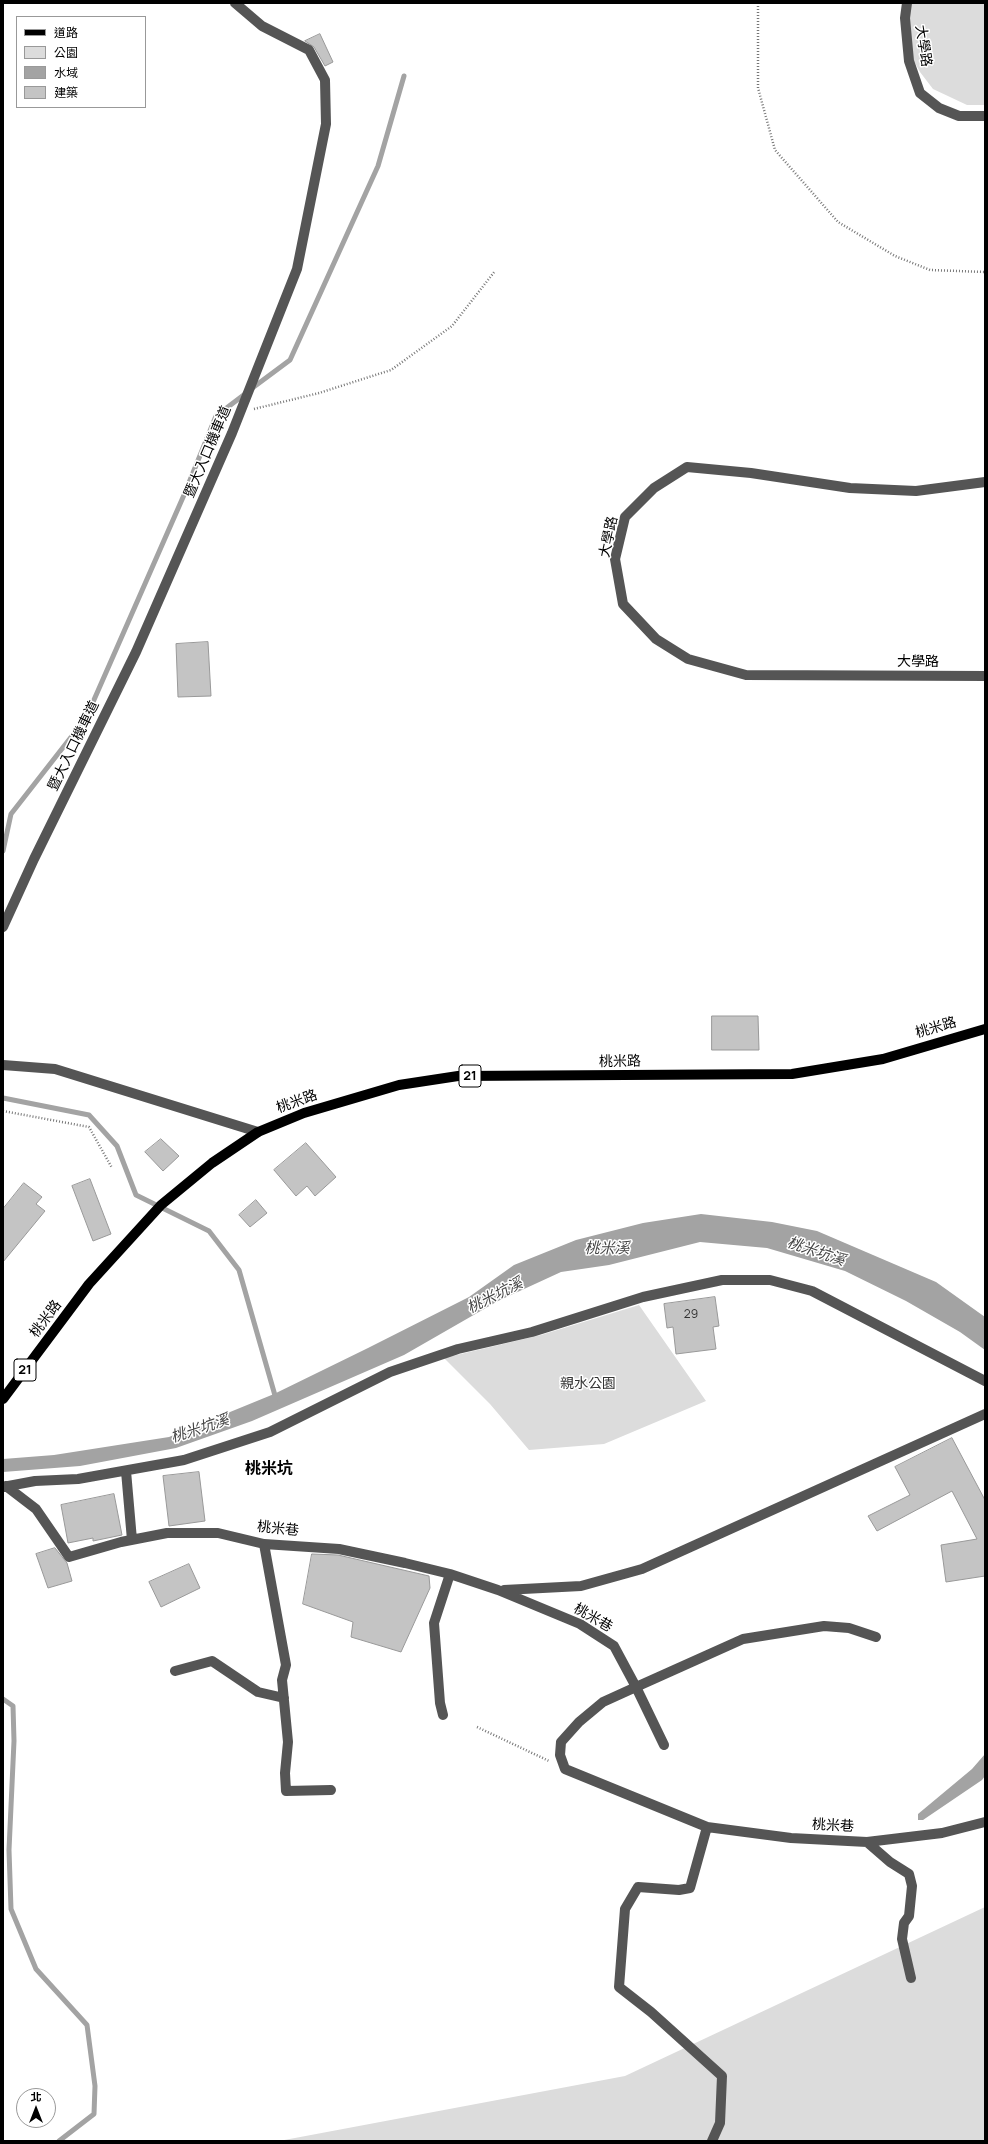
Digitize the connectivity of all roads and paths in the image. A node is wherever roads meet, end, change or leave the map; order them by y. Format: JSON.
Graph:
{"nodes":[{"id":1,"x":235,"y":3,"type":"edge"},
{"id":2,"x":758,"y":3,"type":"edge"},
{"id":3,"x":907,"y":3,"type":"edge"},
{"id":4,"x":985,"y":116,"type":"edge"},
{"id":5,"x":495,"y":271,"type":"dead end"},
{"id":6,"x":985,"y":272,"type":"edge"},
{"id":7,"x":240,"y":412,"type":"junction"},
{"id":8,"x":985,"y":482,"type":"edge"},
{"id":9,"x":985,"y":676,"type":"edge"},
{"id":10,"x":3,"y":927,"type":"edge"},
{"id":11,"x":985,"y":1029,"type":"edge"},
{"id":12,"x":3,"y":1065,"type":"edge"},
{"id":13,"x":3,"y":1111,"type":"edge"},
{"id":14,"x":258,"y":1132,"type":"junction"},
{"id":15,"x":112,"y":1168,"type":"dead end"},
{"id":16,"x":985,"y":1381,"type":"edge"},
{"id":17,"x":3,"y":1399,"type":"edge"},
{"id":18,"x":985,"y":1414,"type":"edge"},
{"id":19,"x":126,"y":1471,"type":"junction"},
{"id":20,"x":5,"y":1487,"type":"edge"},
{"id":21,"x":132,"y":1540,"type":"junction"},
{"id":22,"x":264,"y":1544,"type":"junction"},
{"id":23,"x":450,"y":1574,"type":"junction"},
{"id":24,"x":498,"y":1590,"type":"junction"},
{"id":25,"x":876,"y":1637,"type":"dead end"},
{"id":26,"x":175,"y":1671,"type":"dead end"},
{"id":27,"x":636,"y":1687,"type":"junction"},
{"id":28,"x":284,"y":1698,"type":"junction"},
{"id":29,"x":443,"y":1715,"type":"dead end"},
{"id":30,"x":477,"y":1727,"type":"dead end"},
{"id":31,"x":664,"y":1745,"type":"dead end"},
{"id":32,"x":565,"y":1769,"type":"junction"},
{"id":33,"x":331,"y":1790,"type":"dead end"},
{"id":34,"x":985,"y":1822,"type":"edge"},
{"id":35,"x":707,"y":1826,"type":"junction"},
{"id":36,"x":867,"y":1842,"type":"junction"},
{"id":37,"x":911,"y":1978,"type":"dead end"},
{"id":38,"x":712,"y":2141,"type":"edge"}],
"edges":[{"from":1,"to":7,"type":"street","name":"暨大入口機車道"},
{"from":2,"to":6,"type":"path"},
{"from":3,"to":4,"type":"street","name":"大學路"},
{"from":5,"to":7,"type":"path"},
{"from":7,"to":10,"type":"street","name":"暨大入口機車道"},
{"from":8,"to":9,"type":"street","name":"大學路"},
{"from":11,"to":14,"type":"main road","name":"桃米路","number":"21"},
{"from":12,"to":14,"type":"street"},
{"from":13,"to":15,"type":"path"},
{"from":14,"to":17,"type":"main road","name":"桃米路","number":"21"},
{"from":16,"to":19,"type":"street"},
{"from":18,"to":24,"type":"street"},
{"from":19,"to":20,"type":"street"},
{"from":19,"to":21,"type":"street"},
{"from":20,"to":21,"type":"street","name":"桃米巷"},
{"from":21,"to":22,"type":"street","name":"桃米巷"},
{"from":22,"to":23,"type":"street","name":"桃米巷"},
{"from":22,"to":28,"type":"street"},
{"from":23,"to":24,"type":"street","name":"桃米巷"},
{"from":23,"to":29,"type":"street"},
{"from":24,"to":27,"type":"street","name":"桃米巷"},
{"from":25,"to":27,"type":"street"},
{"from":26,"to":28,"type":"street"},
{"from":27,"to":31,"type":"street","name":"桃米巷"},
{"from":27,"to":32,"type":"street"},
{"from":28,"to":33,"type":"street"},
{"from":30,"to":32,"type":"path"},
{"from":32,"to":35,"type":"street","name":"桃米巷"},
{"from":34,"to":36,"type":"street","name":"桃米巷"},
{"from":35,"to":36,"type":"street","name":"桃米巷"},
{"from":35,"to":38,"type":"street"},
{"from":36,"to":37,"type":"street"}]}
